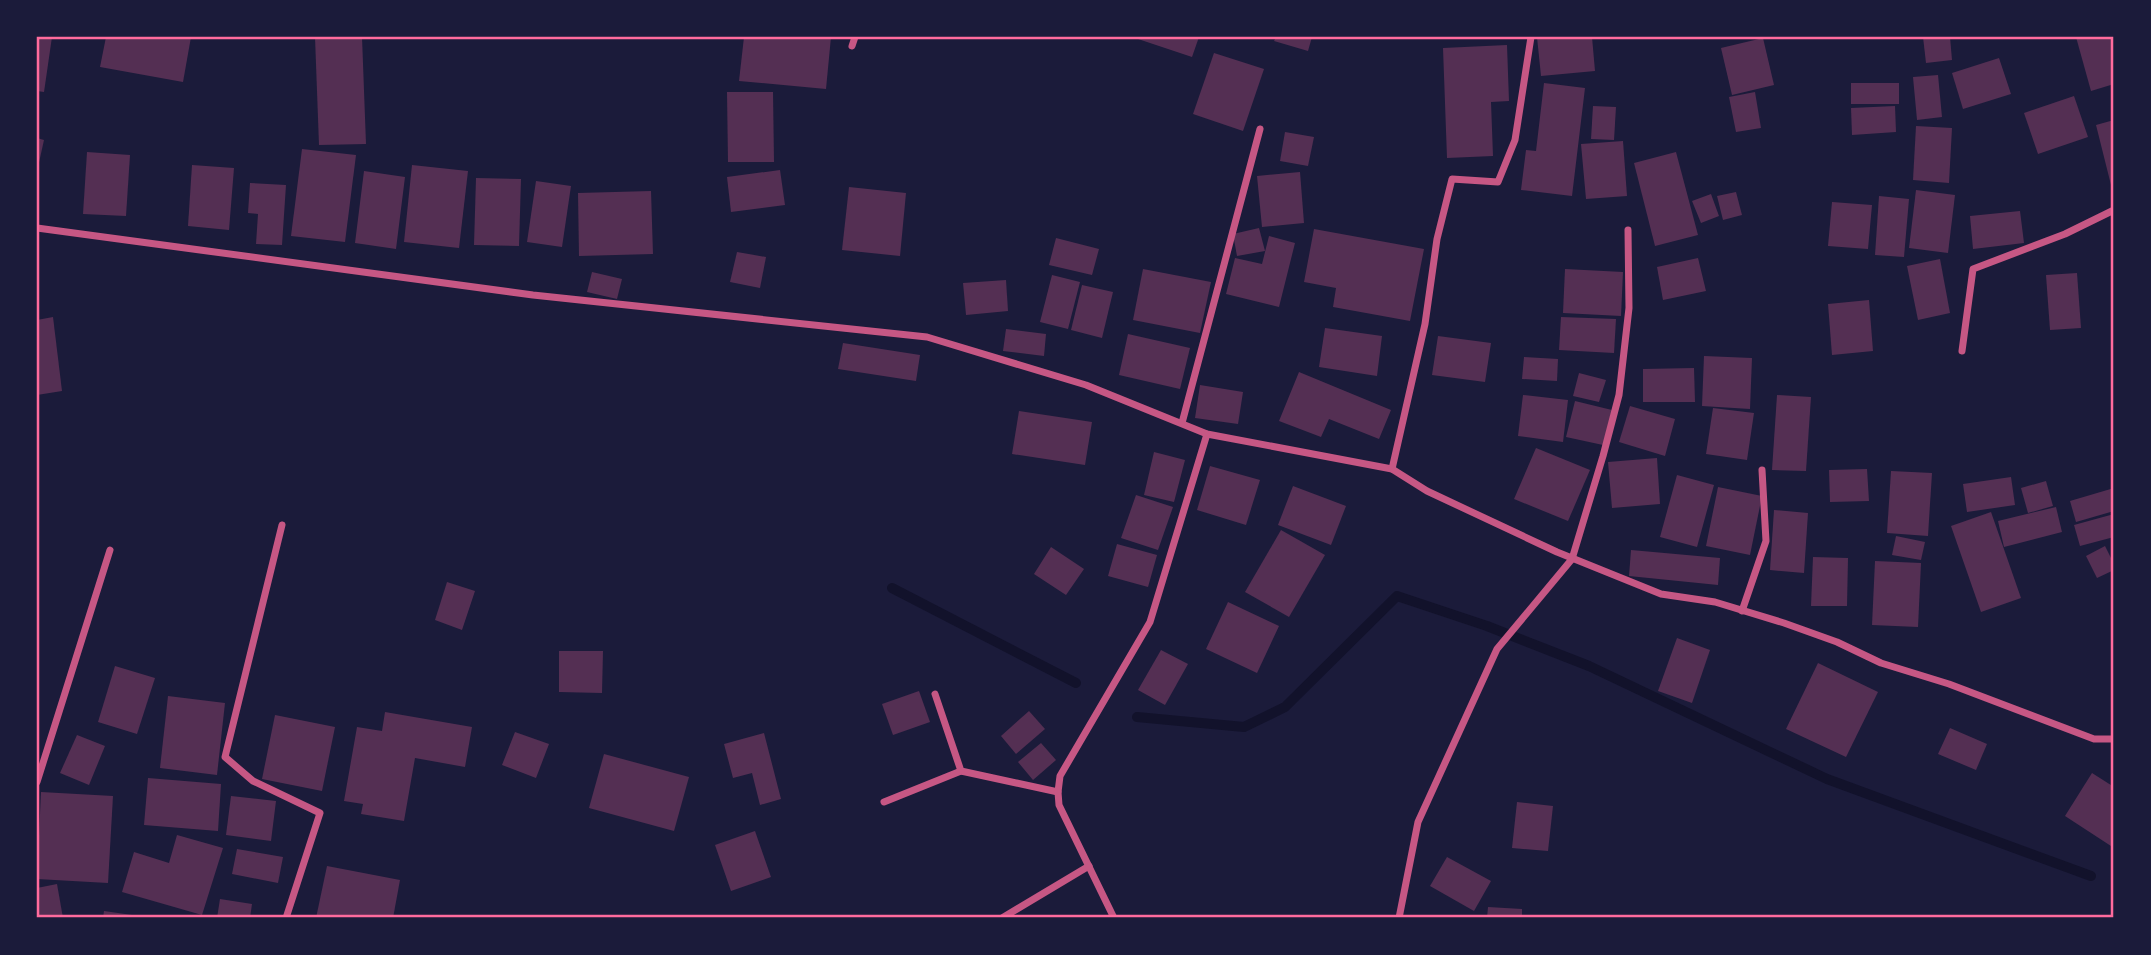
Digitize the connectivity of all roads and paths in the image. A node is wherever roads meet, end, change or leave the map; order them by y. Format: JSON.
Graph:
{"nodes":[{"id":1,"x":855,"y":37,"type":"edge"},
{"id":2,"x":1531,"y":37,"type":"edge"},
{"id":3,"x":852,"y":46,"type":"dead end"},
{"id":4,"x":1259,"y":129,"type":"dead end"},
{"id":5,"x":2114,"y":210,"type":"edge"},
{"id":6,"x":37,"y":228,"type":"edge"},
{"id":7,"x":1628,"y":230,"type":"dead end"},
{"id":8,"x":1962,"y":351,"type":"dead end"},
{"id":9,"x":1182,"y":423,"type":"junction"},
{"id":10,"x":1207,"y":434,"type":"junction"},
{"id":11,"x":1392,"y":469,"type":"junction"},
{"id":12,"x":1762,"y":470,"type":"dead end"},
{"id":13,"x":282,"y":525,"type":"dead end"},
{"id":14,"x":110,"y":550,"type":"dead end"},
{"id":15,"x":1572,"y":559,"type":"junction"},
{"id":16,"x":1742,"y":611,"type":"junction"},
{"id":17,"x":935,"y":694,"type":"dead end"},
{"id":18,"x":2114,"y":739,"type":"edge"},
{"id":19,"x":961,"y":771,"type":"junction"},
{"id":20,"x":37,"y":782,"type":"edge"},
{"id":21,"x":1058,"y":792,"type":"junction"},
{"id":22,"x":884,"y":802,"type":"dead end"},
{"id":23,"x":1089,"y":866,"type":"junction"},
{"id":24,"x":286,"y":918,"type":"edge"},
{"id":25,"x":1002,"y":918,"type":"edge"},
{"id":26,"x":1114,"y":918,"type":"edge"},
{"id":27,"x":1399,"y":918,"type":"edge"}],
"edges":[{"from":1,"to":3,"type":"street"},
{"from":2,"to":11,"type":"street"},
{"from":4,"to":9,"type":"street"},
{"from":5,"to":8,"type":"street"},
{"from":6,"to":9,"type":"street"},
{"from":7,"to":15,"type":"street"},
{"from":9,"to":10,"type":"street"},
{"from":10,"to":11,"type":"street"},
{"from":10,"to":21,"type":"street"},
{"from":11,"to":15,"type":"street"},
{"from":12,"to":16,"type":"street"},
{"from":13,"to":24,"type":"street"},
{"from":14,"to":20,"type":"street"},
{"from":15,"to":16,"type":"street"},
{"from":15,"to":27,"type":"street"},
{"from":16,"to":18,"type":"street"},
{"from":17,"to":19,"type":"street"},
{"from":19,"to":21,"type":"street"},
{"from":19,"to":22,"type":"street"},
{"from":21,"to":23,"type":"street"},
{"from":23,"to":25,"type":"street"},
{"from":23,"to":26,"type":"street"}]}
